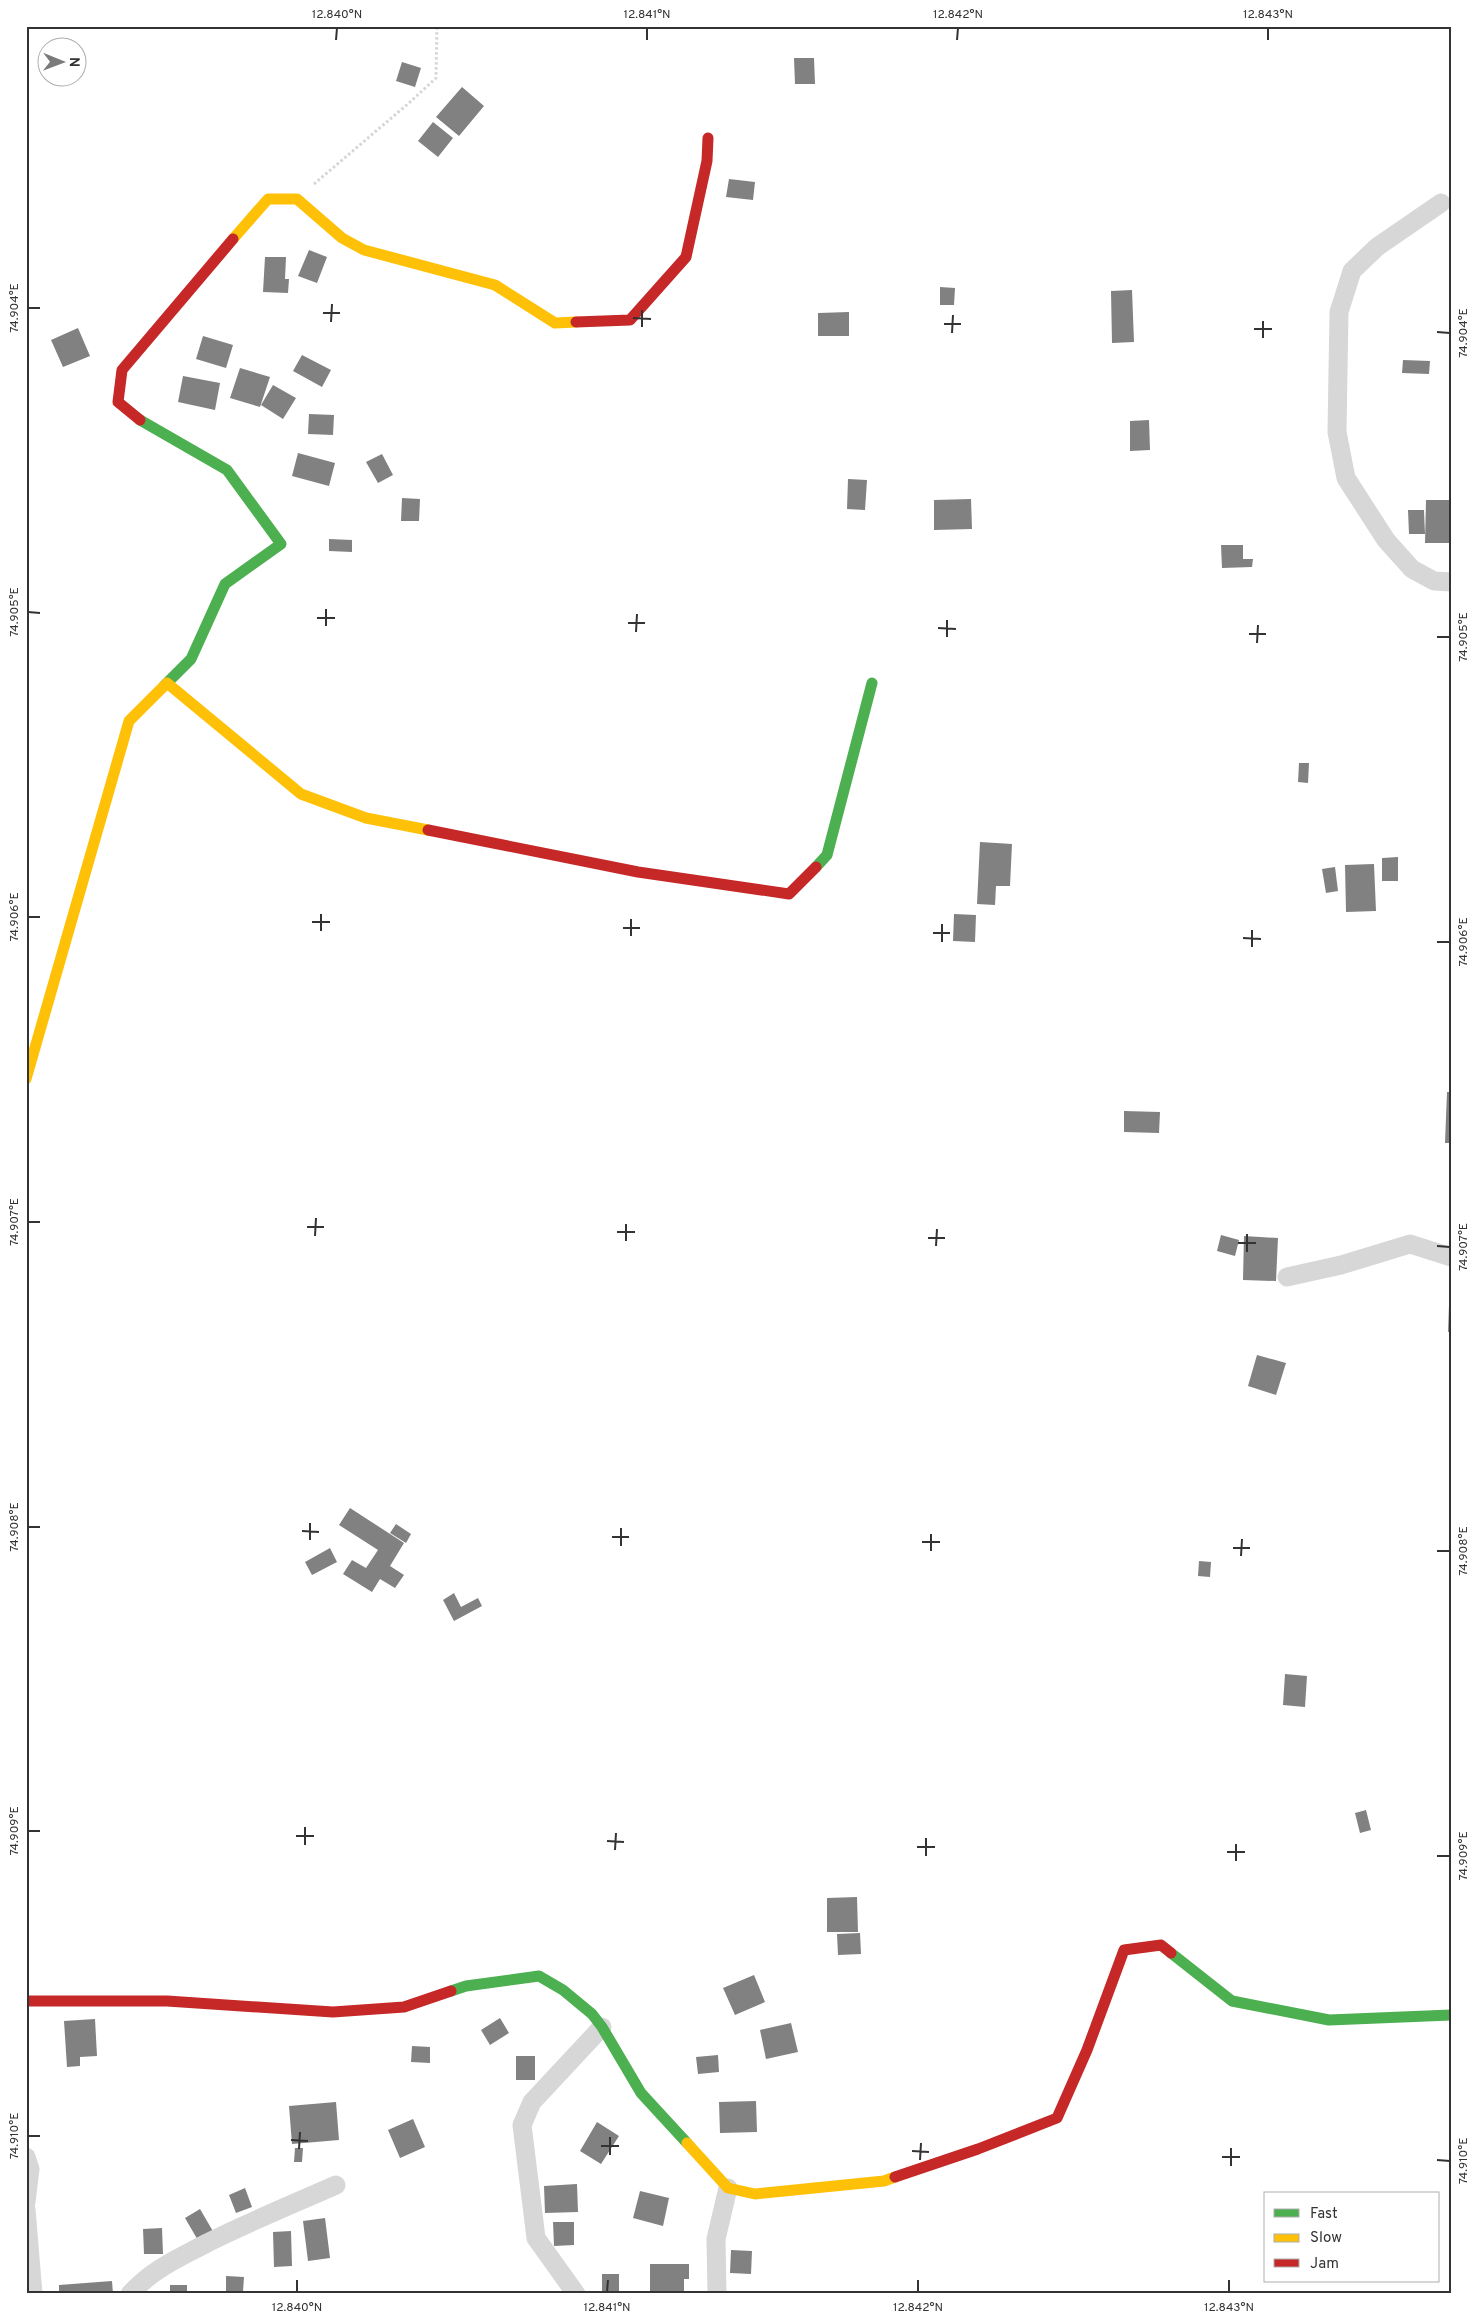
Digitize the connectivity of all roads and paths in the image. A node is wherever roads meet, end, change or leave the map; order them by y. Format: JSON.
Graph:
{"nodes":[{"id":1,"x":436,"y":26,"type":"edge"},
{"id":2,"x":708,"y":138,"type":"dead end"},
{"id":3,"x":297,"y":199,"type":"junction"},
{"id":4,"x":1441,"y":203,"type":"dead end"},
{"id":5,"x":1451,"y":582,"type":"edge"},
{"id":6,"x":167,"y":683,"type":"junction"},
{"id":7,"x":872,"y":683,"type":"dead end"},
{"id":8,"x":26,"y":1080,"type":"edge"},
{"id":9,"x":1451,"y":1257,"type":"edge"},
{"id":10,"x":1287,"y":1277,"type":"dead end"},
{"id":11,"x":26,"y":2001,"type":"edge"},
{"id":12,"x":1451,"y":2015,"type":"edge"},
{"id":13,"x":602,"y":2027,"type":"junction"},
{"id":14,"x":26,"y":2157,"type":"edge"},
{"id":15,"x":336,"y":2184,"type":"dead end"},
{"id":16,"x":728,"y":2188,"type":"junction"},
{"id":17,"x":26,"y":2202,"type":"edge"},
{"id":18,"x":26,"y":2209,"type":"edge"},
{"id":19,"x":33,"y":2294,"type":"edge"},
{"id":20,"x":130,"y":2294,"type":"edge"},
{"id":21,"x":576,"y":2294,"type":"edge"},
{"id":22,"x":717,"y":2294,"type":"edge"}],
"edges":[{"from":1,"to":3,"type":"path"},
{"from":2,"to":3,"type":"street"},
{"from":3,"to":6,"type":"street"},
{"from":4,"to":5,"type":"street"},
{"from":6,"to":7,"type":"street"},
{"from":6,"to":8,"type":"street"},
{"from":9,"to":10,"type":"street"},
{"from":11,"to":13,"type":"street"},
{"from":12,"to":16,"type":"street"},
{"from":13,"to":16,"type":"street"},
{"from":13,"to":21,"type":"street"},
{"from":14,"to":17,"type":"street"},
{"from":15,"to":20,"type":"street"},
{"from":16,"to":22,"type":"street"},
{"from":18,"to":19,"type":"street"}]}
